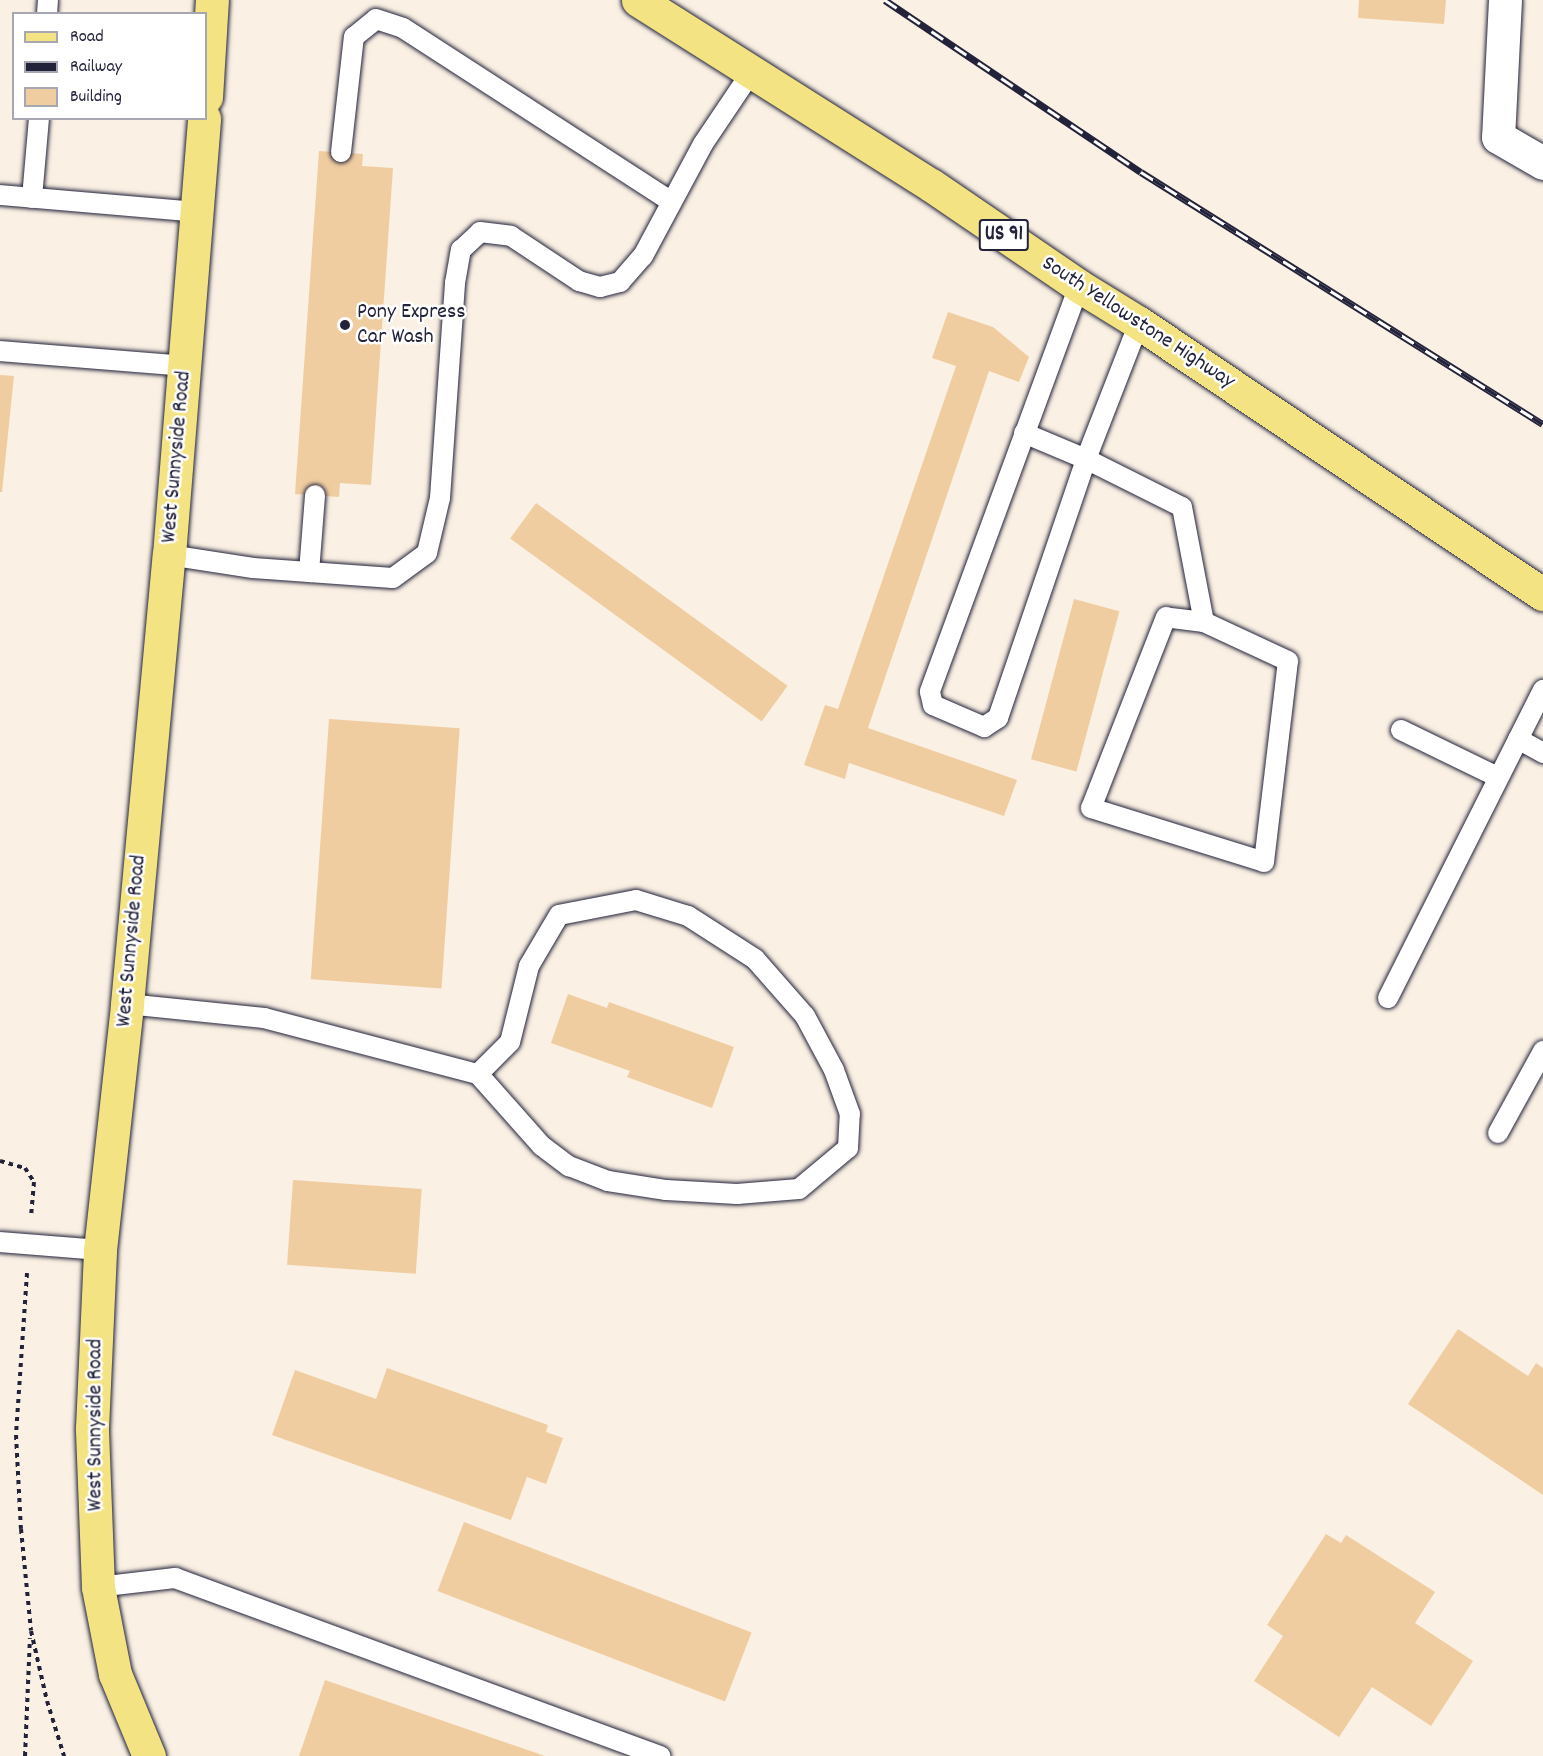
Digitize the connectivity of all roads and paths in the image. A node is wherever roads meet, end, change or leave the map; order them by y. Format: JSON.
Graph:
{"nodes":[{"id":1,"x":212,"y":0,"type":"edge"},
{"id":2,"x":638,"y":0,"type":"edge"},
{"id":3,"x":1505,"y":0,"type":"edge"},
{"id":4,"x":752,"y":71,"type":"junction"},
{"id":5,"x":207,"y":81,"type":"edge"},
{"id":6,"x":39,"y":120,"type":"edge"},
{"id":7,"x":204,"y":120,"type":"edge"},
{"id":8,"x":341,"y":152,"type":"dead end"},
{"id":9,"x":1543,"y":163,"type":"edge"},
{"id":10,"x":0,"y":195,"type":"edge"},
{"id":11,"x":32,"y":198,"type":"junction"},
{"id":12,"x":672,"y":202,"type":"junction"},
{"id":13,"x":198,"y":212,"type":"junction"},
{"id":14,"x":1079,"y":286,"type":"junction"},
{"id":15,"x":1139,"y":323,"type":"junction"},
{"id":16,"x":0,"y":351,"type":"edge"},
{"id":17,"x":185,"y":366,"type":"junction"},
{"id":18,"x":1024,"y":434,"type":"junction"},
{"id":19,"x":1086,"y":459,"type":"junction"},
{"id":20,"x":315,"y":495,"type":"dead end"},
{"id":21,"x":169,"y":555,"type":"junction"},
{"id":22,"x":309,"y":572,"type":"junction"},
{"id":23,"x":1543,"y":594,"type":"edge"},
{"id":24,"x":1204,"y":622,"type":"junction"},
{"id":25,"x":1543,"y":690,"type":"edge"},
{"id":26,"x":1401,"y":730,"type":"dead end"},
{"id":27,"x":1518,"y":739,"type":"junction"},
{"id":28,"x":1543,"y":753,"type":"edge"},
{"id":29,"x":1498,"y":777,"type":"junction"},
{"id":30,"x":1388,"y":998,"type":"dead end"},
{"id":31,"x":127,"y":1004,"type":"junction"},
{"id":32,"x":1543,"y":1051,"type":"edge"},
{"id":33,"x":478,"y":1074,"type":"junction"},
{"id":34,"x":1498,"y":1133,"type":"dead end"},
{"id":35,"x":0,"y":1161,"type":"edge"},
{"id":36,"x":0,"y":1242,"type":"edge"},
{"id":37,"x":29,"y":1244,"type":"junction"},
{"id":38,"x":100,"y":1250,"type":"junction"},
{"id":39,"x":98,"y":1587,"type":"junction"},
{"id":40,"x":31,"y":1632,"type":"junction"},
{"id":41,"x":25,"y":1756,"type":"edge"},
{"id":42,"x":64,"y":1756,"type":"edge"},
{"id":43,"x":149,"y":1756,"type":"edge"},
{"id":44,"x":660,"y":1756,"type":"edge"}],
"edges":[{"from":1,"to":5,"type":"main road"},
{"from":2,"to":4,"type":"main road","name":"South Yellowstone Highway","number":"US 91"},
{"from":3,"to":9,"type":"street"},
{"from":4,"to":12,"type":"lane"},
{"from":4,"to":14,"type":"main road","name":"South Yellowstone Highway","number":"US 91"},
{"from":6,"to":11,"type":"lane"},
{"from":7,"to":13,"type":"main road","name":"West Sunnyside Road"},
{"from":8,"to":12,"type":"lane"},
{"from":10,"to":11,"type":"lane"},
{"from":11,"to":13,"type":"lane"},
{"from":12,"to":22,"type":"lane"},
{"from":13,"to":17,"type":"main road","name":"West Sunnyside Road"},
{"from":14,"to":15,"type":"main road","name":"South Yellowstone Highway","number":"US 91"},
{"from":14,"to":18,"type":"lane"},
{"from":15,"to":19,"type":"lane"},
{"from":15,"to":23,"type":"main road","name":"South Yellowstone Highway","number":"US 91"},
{"from":16,"to":17,"type":"lane"},
{"from":17,"to":21,"type":"main road","name":"West Sunnyside Road"},
{"from":18,"to":19,"type":"lane"},
{"from":18,"to":19,"type":"lane"},
{"from":19,"to":24,"type":"lane"},
{"from":20,"to":22,"type":"lane"},
{"from":21,"to":22,"type":"lane"},
{"from":21,"to":31,"type":"main road","name":"West Sunnyside Road"},
{"from":24,"to":24,"type":"lane"},
{"from":25,"to":27,"type":"lane"},
{"from":26,"to":29,"type":"lane"},
{"from":27,"to":28,"type":"lane"},
{"from":27,"to":29,"type":"lane"},
{"from":29,"to":30,"type":"lane"},
{"from":31,"to":33,"type":"lane"},
{"from":31,"to":38,"type":"main road","name":"West Sunnyside Road"},
{"from":32,"to":34,"type":"lane"},
{"from":33,"to":33,"type":"lane"},
{"from":35,"to":37,"type":"path"},
{"from":36,"to":37,"type":"lane"},
{"from":37,"to":38,"type":"lane"},
{"from":37,"to":40,"type":"path"},
{"from":38,"to":39,"type":"main road","name":"West Sunnyside Road"},
{"from":39,"to":43,"type":"main road","name":"West Sunnyside Road"},
{"from":39,"to":44,"type":"lane"},
{"from":40,"to":41,"type":"path"},
{"from":40,"to":42,"type":"path"}]}
